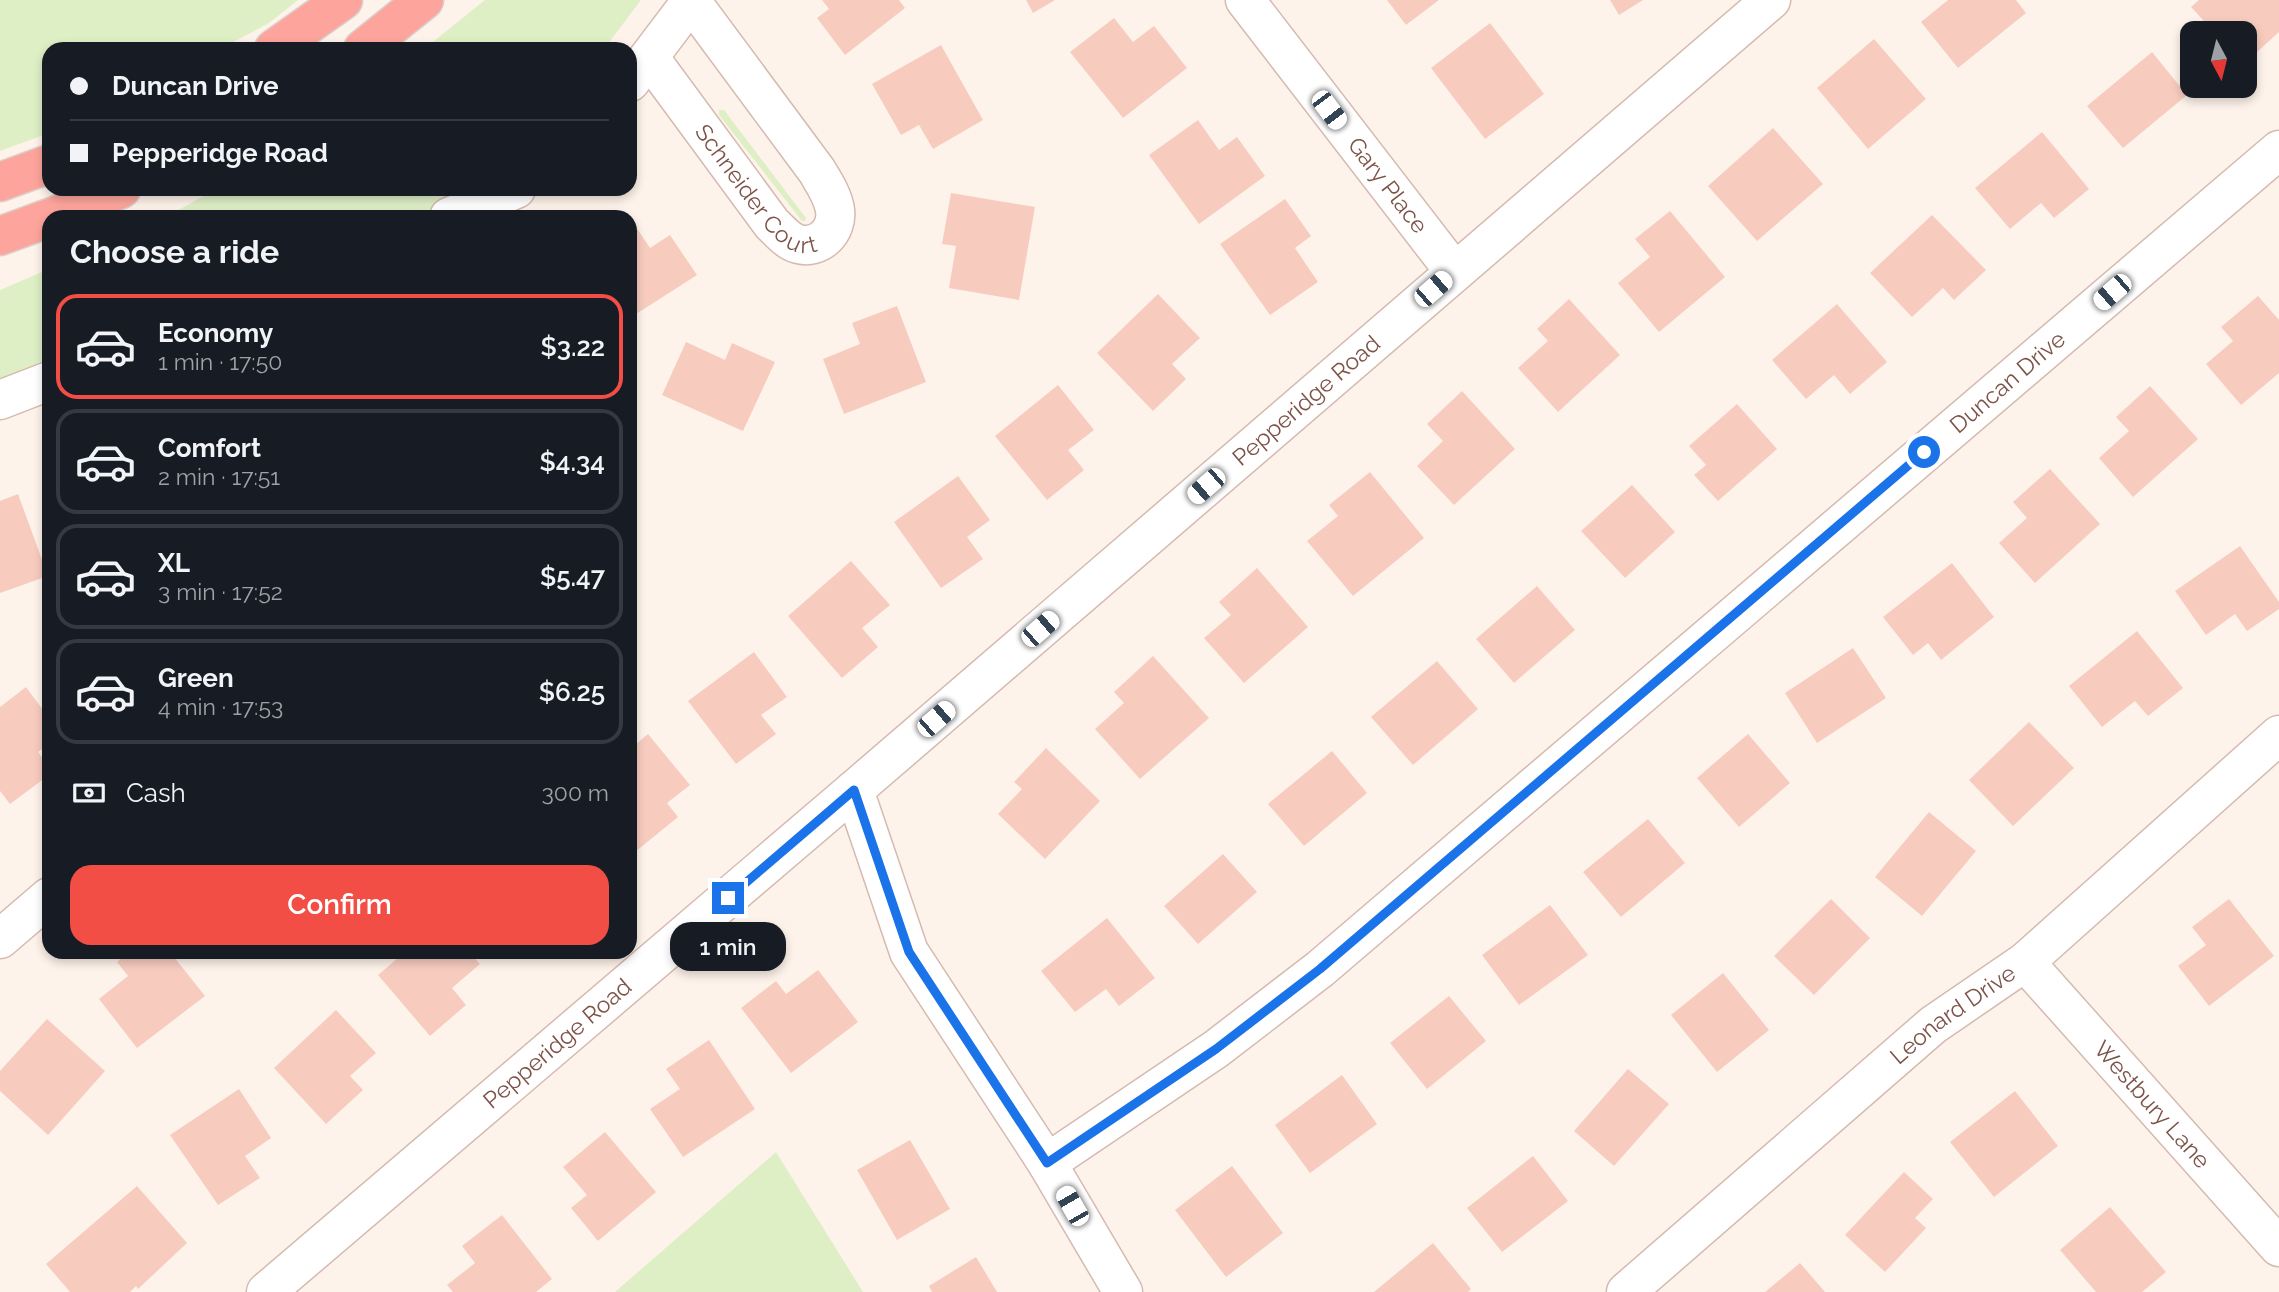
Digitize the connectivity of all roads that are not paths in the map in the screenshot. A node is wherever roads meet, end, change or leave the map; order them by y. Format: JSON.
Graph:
{"nodes":[{"id":1,"x":343,"y":0,"type":"edge"},
{"id":2,"x":424,"y":0,"type":"edge"},
{"id":3,"x":691,"y":0,"type":"edge"},
{"id":4,"x":1245,"y":0,"type":"edge"},
{"id":5,"x":1771,"y":0,"type":"edge"},
{"id":6,"x":284,"y":42,"type":"edge"},
{"id":7,"x":372,"y":42,"type":"edge"},
{"id":8,"x":640,"y":69,"type":"edge"},
{"id":9,"x":2279,"y":150,"type":"edge"},
{"id":10,"x":42,"y":167,"type":"edge"},
{"id":11,"x":0,"y":182,"type":"edge"},
{"id":12,"x":104,"y":196,"type":"edge"},
{"id":13,"x":499,"y":196,"type":"edge"},
{"id":14,"x":70,"y":210,"type":"edge"},
{"id":15,"x":466,"y":210,"type":"edge"},
{"id":16,"x":42,"y":221,"type":"edge"},
{"id":17,"x":0,"y":236,"type":"edge"},
{"id":18,"x":1454,"y":271,"type":"junction"},
{"id":19,"x":42,"y":384,"type":"edge"},
{"id":20,"x":0,"y":400,"type":"edge"},
{"id":21,"x":2279,"y":735,"type":"edge"},
{"id":22,"x":854,"y":790,"type":"junction"},
{"id":23,"x":42,"y":903,"type":"edge"},
{"id":24,"x":0,"y":939,"type":"edge"},
{"id":25,"x":2025,"y":962,"type":"junction"},
{"id":26,"x":1047,"y":1163,"type":"junction"},
{"id":27,"x":2279,"y":1247,"type":"edge"},
{"id":28,"x":267,"y":1292,"type":"edge"},
{"id":29,"x":1123,"y":1292,"type":"edge"},
{"id":30,"x":1626,"y":1292,"type":"edge"}],
"edges":[{"from":1,"to":6,"type":"highway"},
{"from":2,"to":7,"type":"highway"},
{"from":3,"to":8,"type":"street"},
{"from":3,"to":8,"type":"street","name":"Schneider Court"},
{"from":4,"to":18,"type":"street","name":"Gary Place"},
{"from":5,"to":18,"type":"street","name":"Pepperidge Road"},
{"from":9,"to":26,"type":"street","name":"Duncan Drive"},
{"from":10,"to":11,"type":"highway"},
{"from":12,"to":14,"type":"highway"},
{"from":13,"to":15,"type":"street"},
{"from":16,"to":17,"type":"highway"},
{"from":18,"to":22,"type":"street","name":"Pepperidge Road"},
{"from":19,"to":20,"type":"street"},
{"from":21,"to":25,"type":"street","name":"Leonard Drive"},
{"from":22,"to":26,"type":"street"},
{"from":22,"to":28,"type":"street","name":"Pepperidge Road"},
{"from":23,"to":24,"type":"street"},
{"from":25,"to":27,"type":"street","name":"Westbury Lane"},
{"from":25,"to":30,"type":"street","name":"Leonard Drive"},
{"from":26,"to":29,"type":"street"}]}
